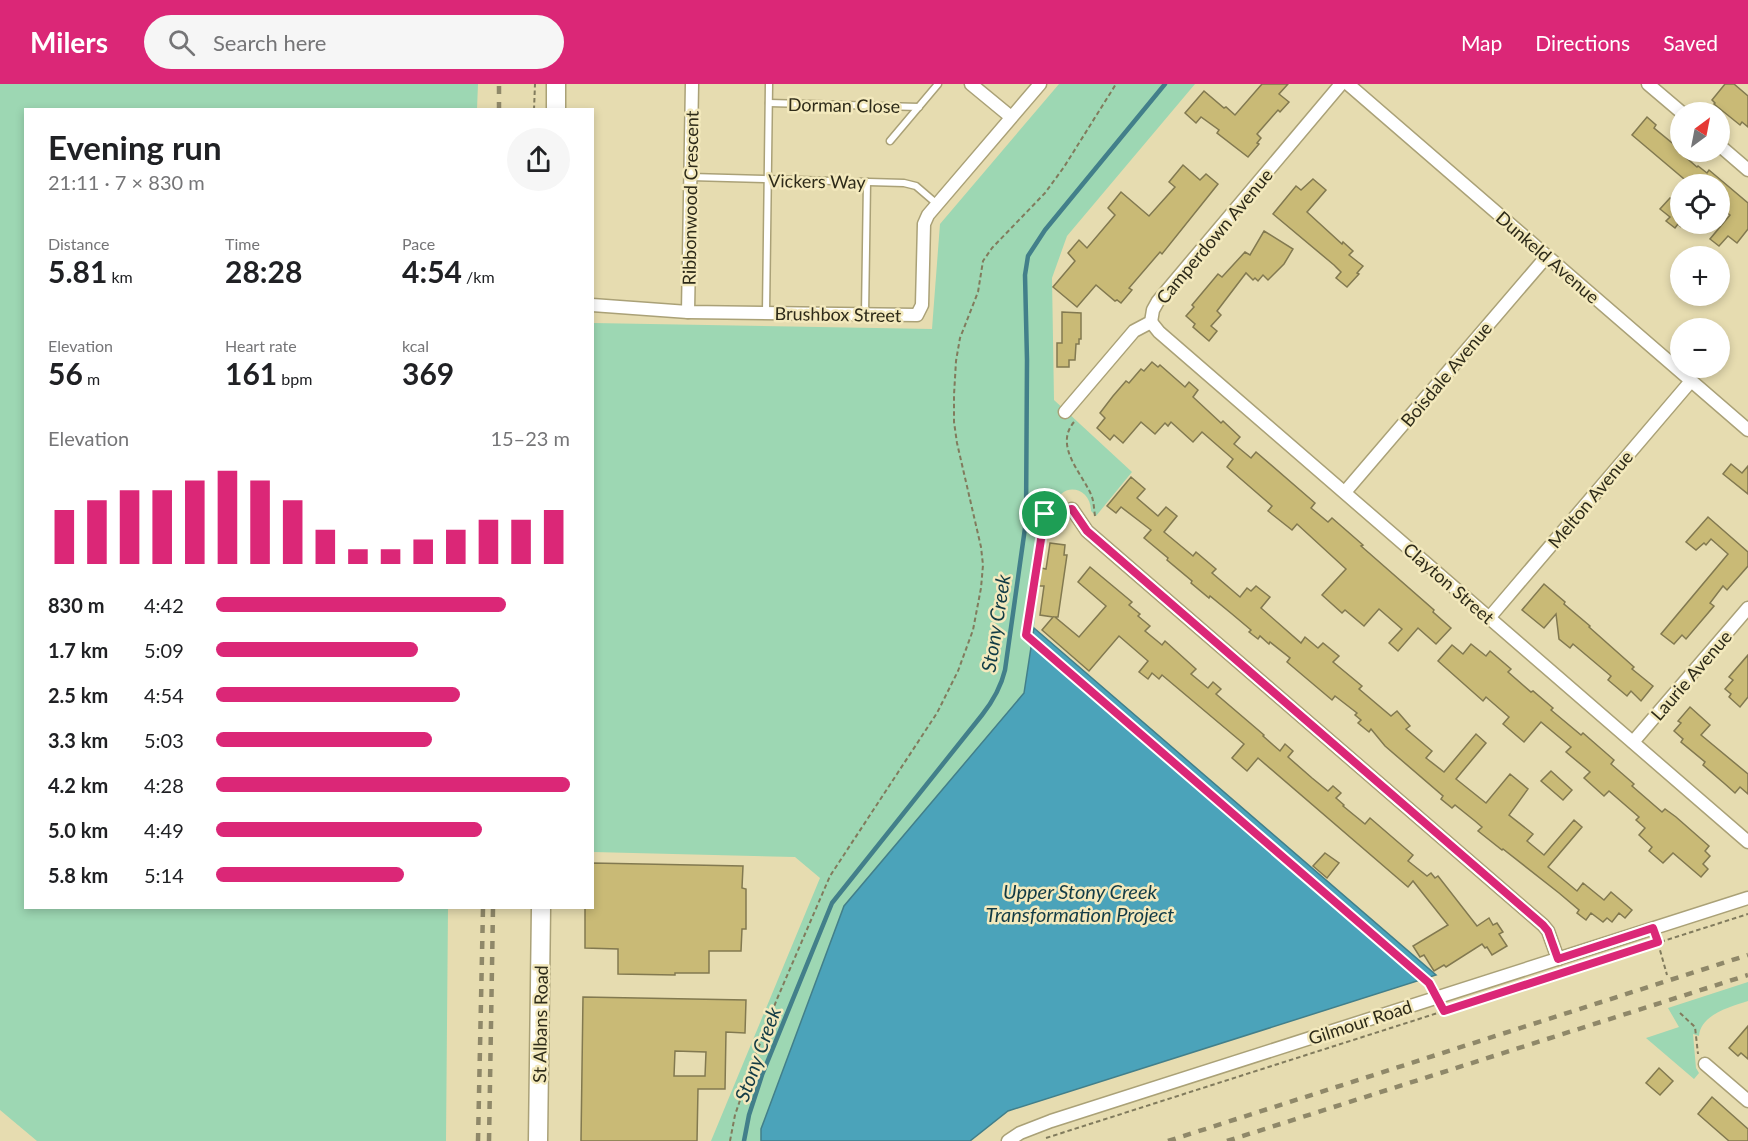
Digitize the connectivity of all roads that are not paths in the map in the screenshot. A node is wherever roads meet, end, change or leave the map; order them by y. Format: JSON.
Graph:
{"nodes":[{"id":1,"x":556,"y":84,"type":"edge"},
{"id":2,"x":692,"y":84,"type":"edge"},
{"id":3,"x":769,"y":84,"type":"edge"},
{"id":4,"x":938,"y":84,"type":"edge"},
{"id":5,"x":971,"y":84,"type":"edge"},
{"id":6,"x":1041,"y":84,"type":"edge"},
{"id":7,"x":1341,"y":84,"type":"edge"},
{"id":8,"x":1348,"y":84,"type":"edge"},
{"id":9,"x":1648,"y":84,"type":"edge"},
{"id":10,"x":769,"y":103,"type":"junction"},
{"id":11,"x":1670,"y":103,"type":"edge"},
{"id":12,"x":919,"y":107,"type":"junction"},
{"id":13,"x":556,"y":108,"type":"edge"},
{"id":14,"x":1011,"y":117,"type":"junction"},
{"id":15,"x":890,"y":141,"type":"dead end"},
{"id":16,"x":1730,"y":154,"type":"edge"},
{"id":17,"x":1748,"y":170,"type":"edge"},
{"id":18,"x":690,"y":177,"type":"junction"},
{"id":19,"x":768,"y":179,"type":"junction"},
{"id":20,"x":867,"y":182,"type":"junction"},
{"id":21,"x":938,"y":204,"type":"junction"},
{"id":22,"x":1547,"y":256,"type":"junction"},
{"id":23,"x":594,"y":305,"type":"edge"},
{"id":24,"x":688,"y":312,"type":"junction"},
{"id":25,"x":766,"y":313,"type":"junction"},
{"id":26,"x":865,"y":315,"type":"junction"},
{"id":27,"x":1151,"y":322,"type":"junction"},
{"id":28,"x":1691,"y":381,"type":"junction"},
{"id":29,"x":1065,"y":412,"type":"dead end"},
{"id":30,"x":1748,"y":430,"type":"edge"},
{"id":31,"x":1345,"y":492,"type":"junction"},
{"id":32,"x":1072,"y":509,"type":"road end"},
{"id":33,"x":1748,"y":608,"type":"edge"},
{"id":34,"x":1489,"y":618,"type":"junction"},
{"id":35,"x":1633,"y":742,"type":"junction"},
{"id":36,"x":1748,"y":842,"type":"edge"},
{"id":37,"x":1748,"y":898,"type":"edge"},
{"id":38,"x":541,"y":909,"type":"edge"},
{"id":39,"x":1558,"y":959,"type":"junction"},
{"id":40,"x":1705,"y":1064,"type":"road end"},
{"id":41,"x":1748,"y":1101,"type":"edge"},
{"id":42,"x":538,"y":1141,"type":"edge"},
{"id":43,"x":1008,"y":1141,"type":"edge"}],
"edges":[{"from":1,"to":13,"type":"main road"},
{"from":2,"to":18,"type":"street","name":"Ribbonwood Crescent"},
{"from":3,"to":10,"type":"lane"},
{"from":4,"to":12,"type":"lane","name":"Dorman Close"},
{"from":5,"to":14,"type":"street"},
{"from":6,"to":14,"type":"street","name":"Brushbox Street"},
{"from":7,"to":27,"type":"street","name":"Camperdown Avenue"},
{"from":8,"to":22,"type":"street","name":"Dunkeld Avenue"},
{"from":9,"to":11,"type":"street"},
{"from":10,"to":12,"type":"lane","name":"Dorman Close"},
{"from":10,"to":19,"type":"lane"},
{"from":12,"to":15,"type":"lane","name":"Dorman Close"},
{"from":14,"to":21,"type":"street","name":"Brushbox Street"},
{"from":16,"to":17,"type":"street"},
{"from":18,"to":19,"type":"lane","name":"Vickers Way"},
{"from":18,"to":24,"type":"street","name":"Ribbonwood Crescent"},
{"from":19,"to":20,"type":"lane","name":"Vickers Way"},
{"from":19,"to":25,"type":"lane"},
{"from":20,"to":21,"type":"lane","name":"Vickers Way"},
{"from":20,"to":26,"type":"lane"},
{"from":21,"to":26,"type":"street","name":"Brushbox Street"},
{"from":22,"to":28,"type":"street","name":"Dunkeld Avenue"},
{"from":22,"to":31,"type":"street","name":"Boisdale Avenue"},
{"from":23,"to":24,"type":"street","name":"Brushbox Street"},
{"from":24,"to":25,"type":"street","name":"Brushbox Street"},
{"from":25,"to":26,"type":"street","name":"Brushbox Street"},
{"from":27,"to":29,"type":"street","name":"Camperdown Avenue"},
{"from":27,"to":31,"type":"street","name":"Clayton Street"},
{"from":28,"to":30,"type":"street","name":"Dunkeld Avenue"},
{"from":28,"to":34,"type":"street","name":"Melton Avenue"},
{"from":31,"to":34,"type":"street","name":"Clayton Street"},
{"from":32,"to":39,"type":"street"},
{"from":33,"to":35,"type":"street","name":"Laurie Avenue"},
{"from":34,"to":35,"type":"street","name":"Clayton Street"},
{"from":35,"to":36,"type":"street","name":"Clayton Street"},
{"from":37,"to":39,"type":"street","name":"Gilmour Road"},
{"from":38,"to":42,"type":"main road","name":"St Albans Road"},
{"from":39,"to":43,"type":"street","name":"Gilmour Road"},
{"from":40,"to":41,"type":"street"}]}
